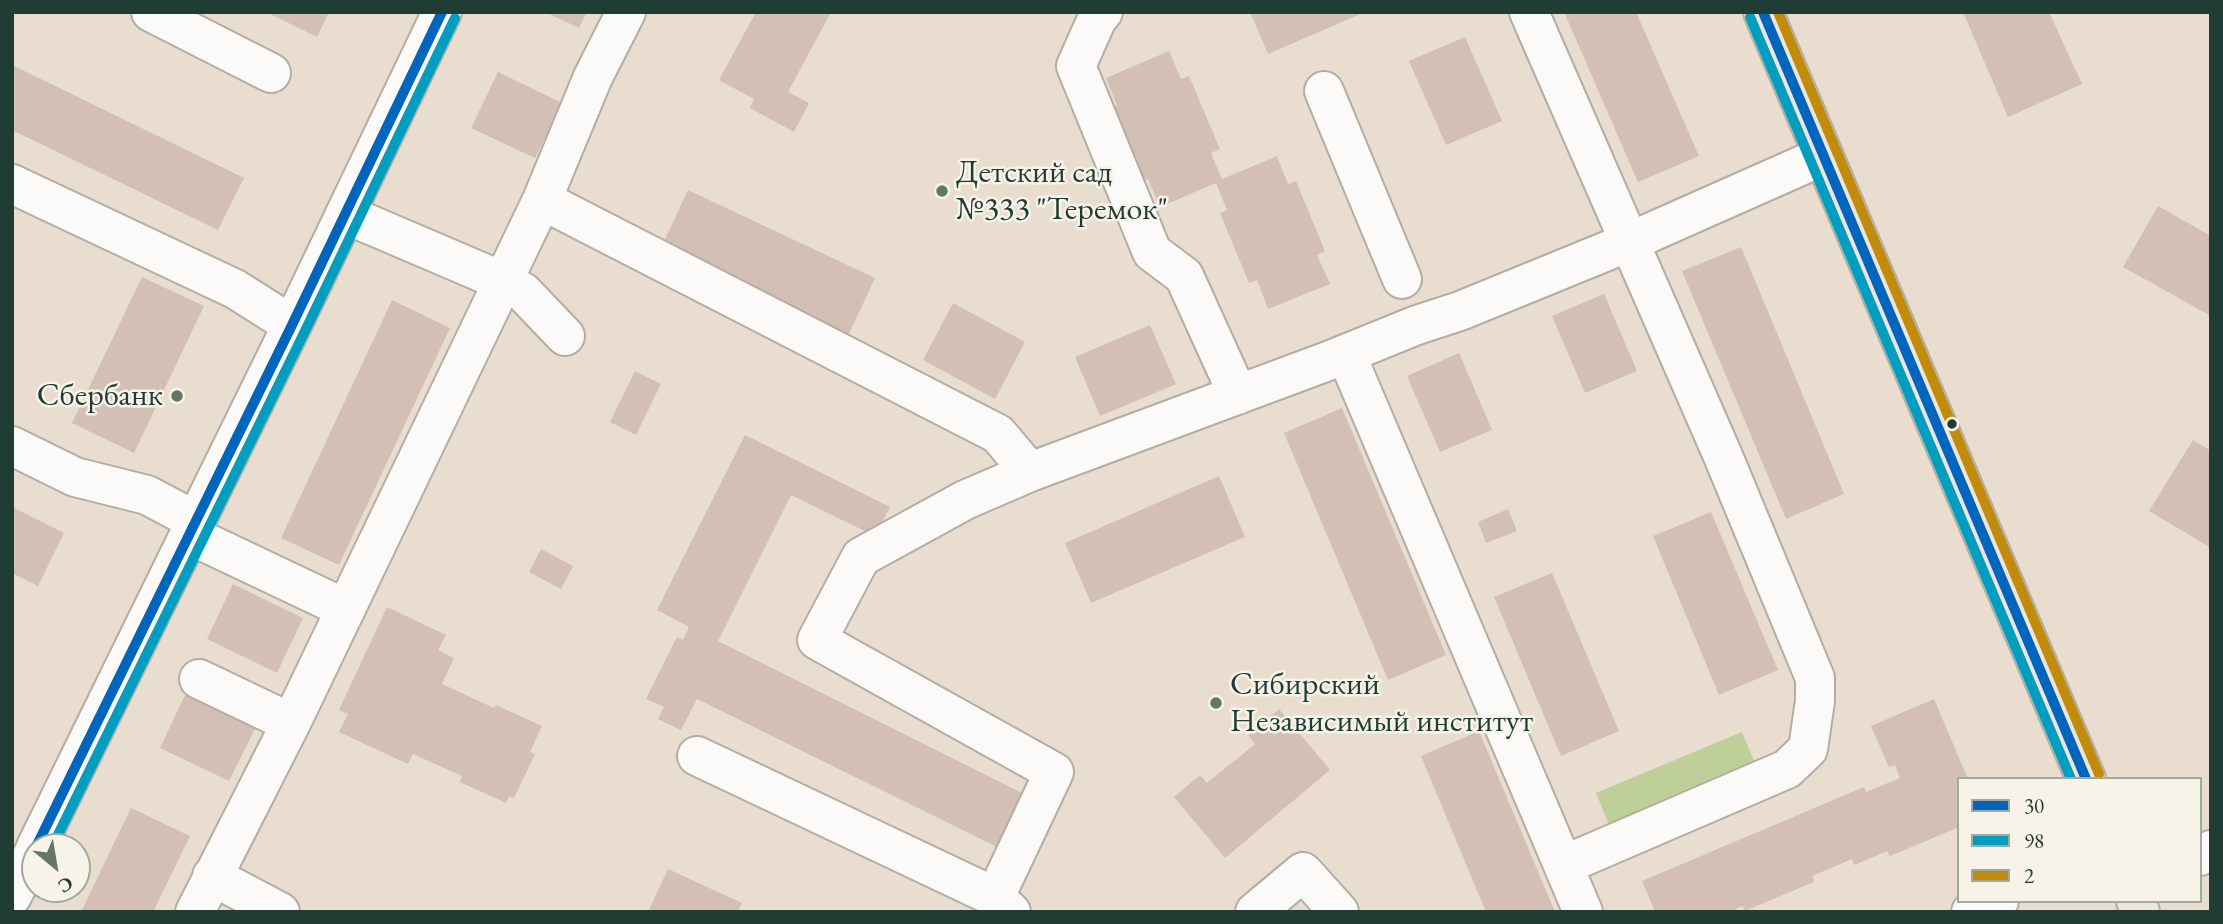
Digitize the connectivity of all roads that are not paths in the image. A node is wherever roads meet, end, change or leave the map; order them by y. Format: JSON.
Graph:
{"nodes":[{"id":1,"x":151,"y":12,"type":"edge"},
{"id":2,"x":442,"y":12,"type":"edge"},
{"id":3,"x":626,"y":12,"type":"edge"},
{"id":4,"x":1103,"y":12,"type":"edge"},
{"id":5,"x":1529,"y":12,"type":"edge"},
{"id":6,"x":1763,"y":12,"type":"edge"},
{"id":7,"x":271,"y":73,"type":"dead end"},
{"id":8,"x":1324,"y":91,"type":"dead end"},
{"id":9,"x":1823,"y":156,"type":"junction"},
{"id":10,"x":12,"y":184,"type":"edge"},
{"id":11,"x":542,"y":200,"type":"junction"},
{"id":12,"x":345,"y":215,"type":"junction"},
{"id":13,"x":1629,"y":242,"type":"junction"},
{"id":14,"x":1402,"y":279,"type":"dead end"},
{"id":15,"x":502,"y":281,"type":"junction"},
{"id":16,"x":292,"y":325,"type":"junction"},
{"id":17,"x":565,"y":336,"type":"dead end"},
{"id":18,"x":1346,"y":354,"type":"junction"},
{"id":19,"x":1238,"y":395,"type":"junction"},
{"id":20,"x":12,"y":446,"type":"edge"},
{"id":21,"x":1030,"y":472,"type":"junction"},
{"id":22,"x":193,"y":528,"type":"junction"},
{"id":23,"x":346,"y":609,"type":"junction"},
{"id":24,"x":200,"y":678,"type":"dead end"},
{"id":25,"x":291,"y":723,"type":"junction"},
{"id":26,"x":697,"y":756,"type":"dead end"},
{"id":27,"x":2085,"y":777,"type":"edge"},
{"id":28,"x":43,"y":833,"type":"edge"},
{"id":29,"x":1564,"y":864,"type":"junction"},
{"id":30,"x":212,"y":876,"type":"junction"},
{"id":31,"x":21,"y":879,"type":"edge"},
{"id":32,"x":12,"y":897,"type":"edge"},
{"id":33,"x":1994,"y":903,"type":"edge"},
{"id":34,"x":1003,"y":904,"type":"edge"},
{"id":35,"x":195,"y":912,"type":"edge"},
{"id":36,"x":280,"y":912,"type":"edge"},
{"id":37,"x":1255,"y":912,"type":"edge"},
{"id":38,"x":1339,"y":912,"type":"edge"},
{"id":39,"x":1583,"y":912,"type":"edge"},
{"id":40,"x":1971,"y":912,"type":"edge"}],
"edges":[{"from":1,"to":7,"type":"street"},
{"from":2,"to":12,"type":"street"},
{"from":3,"to":11,"type":"street"},
{"from":4,"to":19,"type":"street"},
{"from":5,"to":13,"type":"street"},
{"from":6,"to":9,"type":"main road"},
{"from":8,"to":14,"type":"street"},
{"from":9,"to":13,"type":"street"},
{"from":9,"to":27,"type":"main road"},
{"from":10,"to":16,"type":"street"},
{"from":11,"to":15,"type":"street"},
{"from":11,"to":21,"type":"street"},
{"from":12,"to":15,"type":"street"},
{"from":12,"to":16,"type":"street"},
{"from":13,"to":18,"type":"street"},
{"from":13,"to":29,"type":"street"},
{"from":15,"to":17,"type":"street"},
{"from":15,"to":23,"type":"street"},
{"from":16,"to":22,"type":"street"},
{"from":18,"to":19,"type":"street"},
{"from":18,"to":29,"type":"street"},
{"from":19,"to":21,"type":"street"},
{"from":20,"to":22,"type":"street"},
{"from":21,"to":34,"type":"street"},
{"from":22,"to":23,"type":"street"},
{"from":22,"to":28,"type":"street"},
{"from":23,"to":25,"type":"street"},
{"from":24,"to":25,"type":"street"},
{"from":25,"to":30,"type":"street"},
{"from":26,"to":34,"type":"street"},
{"from":29,"to":39,"type":"street"},
{"from":30,"to":35,"type":"street"},
{"from":30,"to":36,"type":"street"},
{"from":31,"to":32,"type":"street"},
{"from":33,"to":40,"type":"street"},
{"from":37,"to":38,"type":"street"}]}
